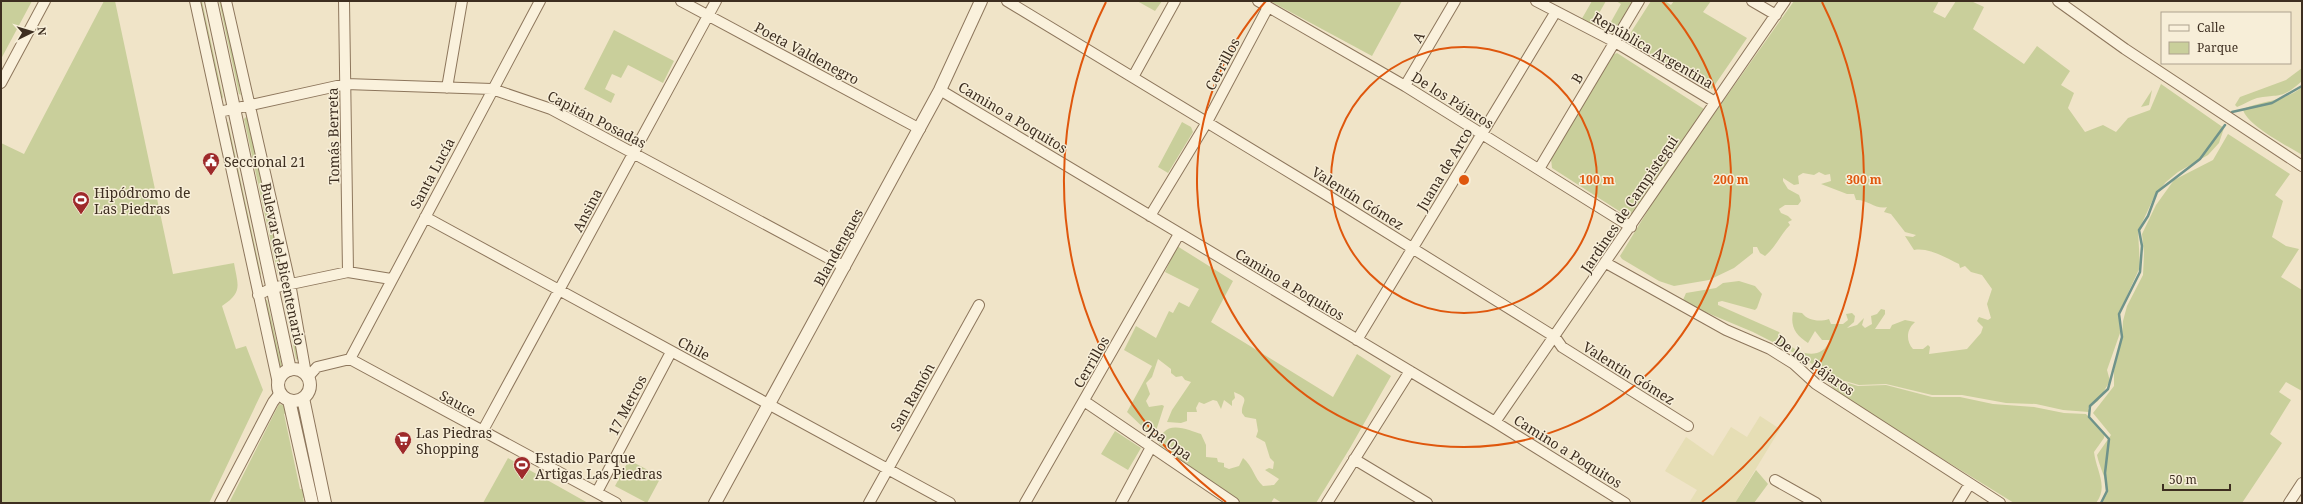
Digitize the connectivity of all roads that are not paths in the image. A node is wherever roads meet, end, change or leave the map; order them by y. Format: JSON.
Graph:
{"nodes":[{"id":1,"x":44,"y":1,"type":"edge"},
{"id":2,"x":195,"y":1,"type":"edge"},
{"id":3,"x":211,"y":1,"type":"edge"},
{"id":4,"x":226,"y":1,"type":"edge"},
{"id":5,"x":344,"y":1,"type":"edge"},
{"id":6,"x":462,"y":1,"type":"edge"},
{"id":7,"x":540,"y":1,"type":"edge"},
{"id":8,"x":681,"y":1,"type":"edge"},
{"id":9,"x":716,"y":1,"type":"edge"},
{"id":10,"x":981,"y":1,"type":"edge"},
{"id":11,"x":1007,"y":1,"type":"edge"},
{"id":12,"x":1175,"y":1,"type":"edge"},
{"id":13,"x":1258,"y":1,"type":"edge"},
{"id":14,"x":1455,"y":1,"type":"edge"},
{"id":15,"x":1536,"y":1,"type":"edge"},
{"id":16,"x":1639,"y":1,"type":"edge"},
{"id":17,"x":1752,"y":1,"type":"edge"},
{"id":18,"x":1785,"y":1,"type":"edge"},
{"id":19,"x":2058,"y":1,"type":"edge"},
{"id":20,"x":1268,"y":7,"type":"junction"},
{"id":21,"x":1555,"y":12,"type":"junction"},
{"id":22,"x":1776,"y":15,"type":"junction"},
{"id":23,"x":708,"y":16,"type":"junction"},
{"id":24,"x":1615,"y":42,"type":"junction"},
{"id":25,"x":1133,"y":77,"type":"junction"},
{"id":26,"x":1,"y":82,"type":"edge"},
{"id":27,"x":346,"y":84,"type":"junction"},
{"id":28,"x":1405,"y":86,"type":"junction"},
{"id":29,"x":447,"y":88,"type":"junction"},
{"id":30,"x":492,"y":89,"type":"junction"},
{"id":31,"x":940,"y":90,"type":"junction"},
{"id":32,"x":1715,"y":102,"type":"junction"},
{"id":33,"x":250,"y":105,"type":"junction"},
{"id":34,"x":234,"y":108,"type":"junction"},
{"id":35,"x":219,"y":112,"type":"junction"},
{"id":36,"x":1207,"y":122,"type":"junction"},
{"id":37,"x":920,"y":129,"type":"junction"},
{"id":38,"x":1482,"y":134,"type":"junction"},
{"id":39,"x":634,"y":153,"type":"junction"},
{"id":40,"x":2302,"y":166,"type":"edge"},
{"id":41,"x":1539,"y":169,"type":"junction"},
{"id":42,"x":1150,"y":216,"type":"junction"},
{"id":43,"x":425,"y":217,"type":"junction"},
{"id":44,"x":1631,"y":228,"type":"junction"},
{"id":45,"x":1179,"y":234,"type":"junction"},
{"id":46,"x":1412,"y":248,"type":"junction"},
{"id":47,"x":1606,"y":263,"type":"junction"},
{"id":48,"x":844,"y":267,"type":"junction"},
{"id":49,"x":348,"y":272,"type":"junction"},
{"id":50,"x":391,"y":279,"type":"junction"},
{"id":51,"x":290,"y":283,"type":"junction"},
{"id":52,"x":272,"y":288,"type":"junction"},
{"id":53,"x":559,"y":292,"type":"junction"},
{"id":54,"x":258,"y":295,"type":"junction"},
{"id":55,"x":979,"y":305,"type":"dead end"},
{"id":56,"x":1555,"y":337,"type":"junction"},
{"id":57,"x":1358,"y":340,"type":"junction"},
{"id":58,"x":672,"y":352,"type":"junction"},
{"id":59,"x":350,"y":359,"type":"junction"},
{"id":60,"x":290,"y":370,"type":"junction"},
{"id":61,"x":1410,"y":371,"type":"junction"},
{"id":62,"x":307,"y":376,"type":"junction"},
{"id":63,"x":283,"y":394,"type":"junction"},
{"id":64,"x":303,"y":398,"type":"junction"},
{"id":65,"x":1084,"y":401,"type":"junction"},
{"id":66,"x":769,"y":405,"type":"junction"},
{"id":67,"x":1495,"y":422,"type":"junction"},
{"id":68,"x":1688,"y":426,"type":"dead end"},
{"id":69,"x":482,"y":432,"type":"junction"},
{"id":70,"x":1151,"y":447,"type":"junction"},
{"id":71,"x":1354,"y":459,"type":"junction"},
{"id":72,"x":888,"y":469,"type":"junction"},
{"id":73,"x":1775,"y":480,"type":"dead end"},
{"id":74,"x":2302,"y":483,"type":"edge"},
{"id":75,"x":1969,"y":485,"type":"junction"},
{"id":76,"x":597,"y":492,"type":"junction"},
{"id":77,"x":220,"y":503,"type":"edge"},
{"id":78,"x":312,"y":503,"type":"edge"},
{"id":79,"x":325,"y":503,"type":"edge"},
{"id":80,"x":616,"y":503,"type":"edge"},
{"id":81,"x":715,"y":503,"type":"edge"},
{"id":82,"x":869,"y":503,"type":"edge"},
{"id":83,"x":950,"y":503,"type":"edge"},
{"id":84,"x":1025,"y":503,"type":"edge"},
{"id":85,"x":1121,"y":503,"type":"edge"},
{"id":86,"x":1234,"y":503,"type":"edge"},
{"id":87,"x":1327,"y":503,"type":"edge"},
{"id":88,"x":1427,"y":503,"type":"edge"},
{"id":89,"x":1625,"y":503,"type":"edge"},
{"id":90,"x":1816,"y":503,"type":"edge"},
{"id":91,"x":1958,"y":503,"type":"edge"},
{"id":92,"x":2000,"y":503,"type":"edge"},
{"id":93,"x":2289,"y":503,"type":"edge"}],
"edges":[{"from":1,"to":26,"type":"street"},
{"from":2,"to":35,"type":"street"},
{"from":3,"to":34,"type":"street","name":"Bulevar del Bicentenario"},
{"from":4,"to":33,"type":"street"},
{"from":5,"to":27,"type":"street","name":"Tomás Berreta"},
{"from":6,"to":29,"type":"street"},
{"from":7,"to":30,"type":"street","name":"Santa Lucía"},
{"from":8,"to":23,"type":"street","name":"Poeta Valdenegro"},
{"from":9,"to":23,"type":"street","name":"Ansina"},
{"from":10,"to":31,"type":"street","name":"Blandengues"},
{"from":11,"to":25,"type":"street","name":"Valentín Gómez"},
{"from":12,"to":25,"type":"street"},
{"from":13,"to":20,"type":"street","name":"De los Pájaros"},
{"from":14,"to":28,"type":"street","name":"A"},
{"from":15,"to":21,"type":"street","name":"República Argentina"},
{"from":16,"to":24,"type":"street","name":"B"},
{"from":17,"to":22,"type":"street"},
{"from":18,"to":22,"type":"street","name":"Jardines de Campistegui"},
{"from":19,"to":40,"type":"street"},
{"from":20,"to":28,"type":"street","name":"De los Pájaros"},
{"from":20,"to":36,"type":"street","name":"Cerrillos"},
{"from":21,"to":24,"type":"street","name":"República Argentina"},
{"from":21,"to":38,"type":"street","name":"Juana de Arco"},
{"from":22,"to":32,"type":"street","name":"Jardines de Campistegui"},
{"from":23,"to":37,"type":"street","name":"Poeta Valdenegro"},
{"from":23,"to":39,"type":"street","name":"Ansina"},
{"from":24,"to":32,"type":"street","name":"República Argentina"},
{"from":24,"to":41,"type":"street","name":"B"},
{"from":25,"to":36,"type":"street","name":"Valentín Gómez"},
{"from":27,"to":29,"type":"street","name":"Capitán Posadas"},
{"from":27,"to":33,"type":"street","name":"Capitán Posadas"},
{"from":27,"to":49,"type":"street","name":"Tomás Berreta"},
{"from":28,"to":38,"type":"street","name":"De los Pájaros"},
{"from":29,"to":30,"type":"street","name":"Capitán Posadas"},
{"from":30,"to":39,"type":"street","name":"Capitán Posadas"},
{"from":30,"to":43,"type":"street","name":"Santa Lucía"},
{"from":31,"to":37,"type":"street","name":"Blandengues"},
{"from":31,"to":42,"type":"street","name":"Camino a Poquitos"},
{"from":32,"to":44,"type":"street","name":"Jardines de Campistegui"},
{"from":33,"to":34,"type":"street","name":"Capitán Posadas"},
{"from":33,"to":51,"type":"street"},
{"from":34,"to":35,"type":"street","name":"Capitán Posadas"},
{"from":34,"to":52,"type":"street","name":"Bulevar del Bicentenario"},
{"from":35,"to":54,"type":"street"},
{"from":36,"to":42,"type":"street","name":"Cerrillos"},
{"from":36,"to":46,"type":"street","name":"Valentín Gómez"},
{"from":37,"to":48,"type":"street","name":"Blandengues"},
{"from":38,"to":41,"type":"street","name":"De los Pájaros"},
{"from":38,"to":46,"type":"street","name":"Juana de Arco"},
{"from":39,"to":48,"type":"street","name":"Capitán Posadas"},
{"from":39,"to":53,"type":"street","name":"Ansina"},
{"from":41,"to":44,"type":"street","name":"De los Pájaros"},
{"from":42,"to":45,"type":"street","name":"Camino a Poquitos"},
{"from":43,"to":50,"type":"street","name":"Santa Lucía"},
{"from":43,"to":53,"type":"street","name":"Chile"},
{"from":44,"to":47,"type":"street","name":"Jardines de Campistegui"},
{"from":45,"to":57,"type":"street","name":"Camino a Poquitos"},
{"from":45,"to":65,"type":"street","name":"Cerrillos"},
{"from":46,"to":56,"type":"street","name":"Valentín Gómez"},
{"from":46,"to":57,"type":"street","name":"Juana de Arco"},
{"from":47,"to":56,"type":"street","name":"Jardines de Campistegui"},
{"from":47,"to":75,"type":"street","name":"De los Pájaros"},
{"from":48,"to":66,"type":"street","name":"Blandengues"},
{"from":49,"to":50,"type":"street"},
{"from":49,"to":51,"type":"street"},
{"from":50,"to":59,"type":"street","name":"Santa Lucía"},
{"from":51,"to":52,"type":"street"},
{"from":51,"to":62,"type":"street"},
{"from":52,"to":54,"type":"street"},
{"from":52,"to":60,"type":"street","name":"Bulevar del Bicentenario"},
{"from":53,"to":58,"type":"street","name":"Chile"},
{"from":53,"to":69,"type":"street","name":"Ansina"},
{"from":54,"to":63,"type":"street"},
{"from":55,"to":72,"type":"street","name":"San Ramón"},
{"from":56,"to":67,"type":"street","name":"Jardines de Campistegui"},
{"from":56,"to":68,"type":"street","name":"Valentín Gómez"},
{"from":57,"to":61,"type":"street","name":"Camino a Poquitos"},
{"from":58,"to":66,"type":"street","name":"Chile"},
{"from":58,"to":76,"type":"street","name":"17 Metros"},
{"from":59,"to":62,"type":"street"},
{"from":59,"to":69,"type":"street","name":"Sauce"},
{"from":60,"to":62,"type":"street"},
{"from":60,"to":63,"type":"street"},
{"from":61,"to":67,"type":"street","name":"Camino a Poquitos"},
{"from":61,"to":71,"type":"street"},
{"from":62,"to":64,"type":"street"},
{"from":63,"to":64,"type":"street"},
{"from":63,"to":77,"type":"street"},
{"from":63,"to":78,"type":"street"},
{"from":64,"to":79,"type":"street"},
{"from":65,"to":70,"type":"street","name":"Opa Opa"},
{"from":65,"to":84,"type":"street","name":"Cerrillos"},
{"from":66,"to":72,"type":"street","name":"Chile"},
{"from":66,"to":81,"type":"street","name":"Blandengues"},
{"from":67,"to":89,"type":"street","name":"Camino a Poquitos"},
{"from":69,"to":76,"type":"street","name":"Sauce"},
{"from":70,"to":85,"type":"street"},
{"from":70,"to":86,"type":"street","name":"Opa Opa"},
{"from":71,"to":87,"type":"street"},
{"from":71,"to":88,"type":"street"},
{"from":72,"to":82,"type":"street","name":"San Ramón"},
{"from":72,"to":83,"type":"street","name":"Chile"},
{"from":73,"to":90,"type":"street"},
{"from":74,"to":93,"type":"street"},
{"from":75,"to":91,"type":"street"},
{"from":75,"to":92,"type":"street","name":"De los Pájaros"},
{"from":76,"to":80,"type":"street","name":"Sauce"}]}
